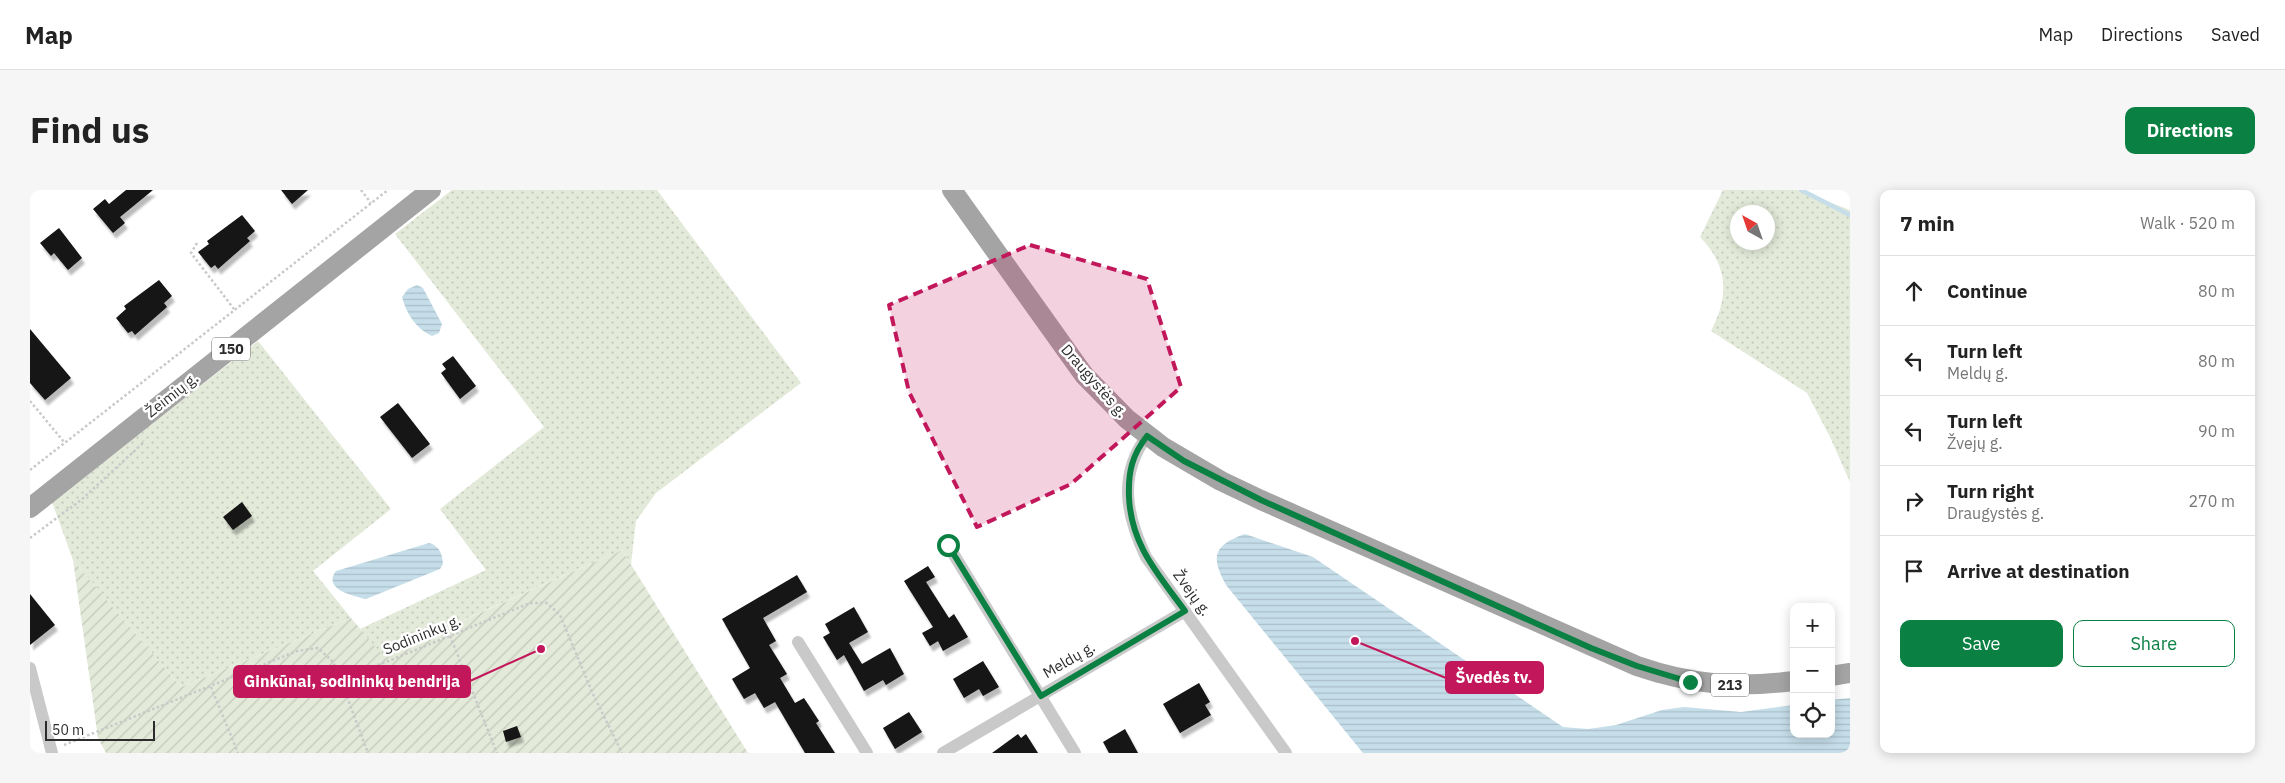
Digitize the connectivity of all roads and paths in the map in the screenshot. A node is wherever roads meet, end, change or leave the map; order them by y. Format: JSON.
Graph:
{"nodes":[{"id":1,"x":361,"y":190,"type":"edge"},
{"id":2,"x":388,"y":190,"type":"edge"},
{"id":3,"x":431,"y":190,"type":"edge"},
{"id":4,"x":952,"y":190,"type":"edge"},
{"id":5,"x":371,"y":203,"type":"junction"},
{"id":6,"x":198,"y":243,"type":"dead end"},
{"id":7,"x":234,"y":309,"type":"junction"},
{"id":8,"x":30,"y":401,"type":"edge"},
{"id":9,"x":145,"y":417,"type":"junction"},
{"id":10,"x":1147,"y":436,"type":"junction"},
{"id":11,"x":64,"y":442,"type":"junction"},
{"id":12,"x":30,"y":470,"type":"edge"},
{"id":13,"x":30,"y":508,"type":"edge"},
{"id":14,"x":30,"y":538,"type":"edge"},
{"id":15,"x":948,"y":545,"type":"dead end"},
{"id":16,"x":1185,"y":611,"type":"junction"},
{"id":17,"x":450,"y":636,"type":"junction"},
{"id":18,"x":798,"y":642,"type":"dead end"},
{"id":19,"x":30,"y":668,"type":"edge"},
{"id":20,"x":1850,"y":674,"type":"edge"},
{"id":21,"x":1835,"y":676,"type":"edge"},
{"id":22,"x":340,"y":678,"type":"junction"},
{"id":23,"x":1790,"y":681,"type":"edge"},
{"id":24,"x":211,"y":687,"type":"junction"},
{"id":25,"x":1041,"y":696,"type":"junction"},
{"id":26,"x":52,"y":752,"type":"edge"},
{"id":27,"x":238,"y":753,"type":"edge"},
{"id":28,"x":368,"y":753,"type":"edge"},
{"id":29,"x":497,"y":753,"type":"edge"},
{"id":30,"x":622,"y":753,"type":"edge"},
{"id":31,"x":867,"y":753,"type":"edge"},
{"id":32,"x":943,"y":753,"type":"edge"},
{"id":33,"x":1075,"y":753,"type":"edge"},
{"id":34,"x":1286,"y":753,"type":"edge"}],
"edges":[{"from":1,"to":5,"type":"path"},
{"from":2,"to":5,"type":"path"},
{"from":3,"to":9,"type":"main road","name":"Žeimių g.","number":"150"},
{"from":4,"to":10,"type":"main road","name":"Draugystės g.","number":"213"},
{"from":5,"to":7,"type":"path"},
{"from":6,"to":7,"type":"path"},
{"from":7,"to":11,"type":"path"},
{"from":8,"to":11,"type":"path"},
{"from":9,"to":13,"type":"main road","name":"Žeimių g.","number":"150"},
{"from":9,"to":14,"type":"path"},
{"from":10,"to":16,"type":"street","name":"Žvejų g."},
{"from":10,"to":23,"type":"main road","name":"Draugystės g.","number":"213"},
{"from":11,"to":12,"type":"path"},
{"from":15,"to":25,"type":"street"},
{"from":16,"to":25,"type":"street","name":"Meldų g."},
{"from":16,"to":34,"type":"street","name":"Žvejų g."},
{"from":17,"to":22,"type":"path","name":"Sodininkų g."},
{"from":17,"to":29,"type":"path"},
{"from":17,"to":30,"type":"path","name":"Sodininkų g."},
{"from":18,"to":31,"type":"street"},
{"from":19,"to":26,"type":"street"},
{"from":20,"to":21,"type":"main road"},
{"from":22,"to":24,"type":"path"},
{"from":22,"to":28,"type":"path"},
{"from":24,"to":26,"type":"path"},
{"from":24,"to":27,"type":"path"},
{"from":25,"to":32,"type":"street","name":"Meldų g."},
{"from":25,"to":33,"type":"street"}]}
